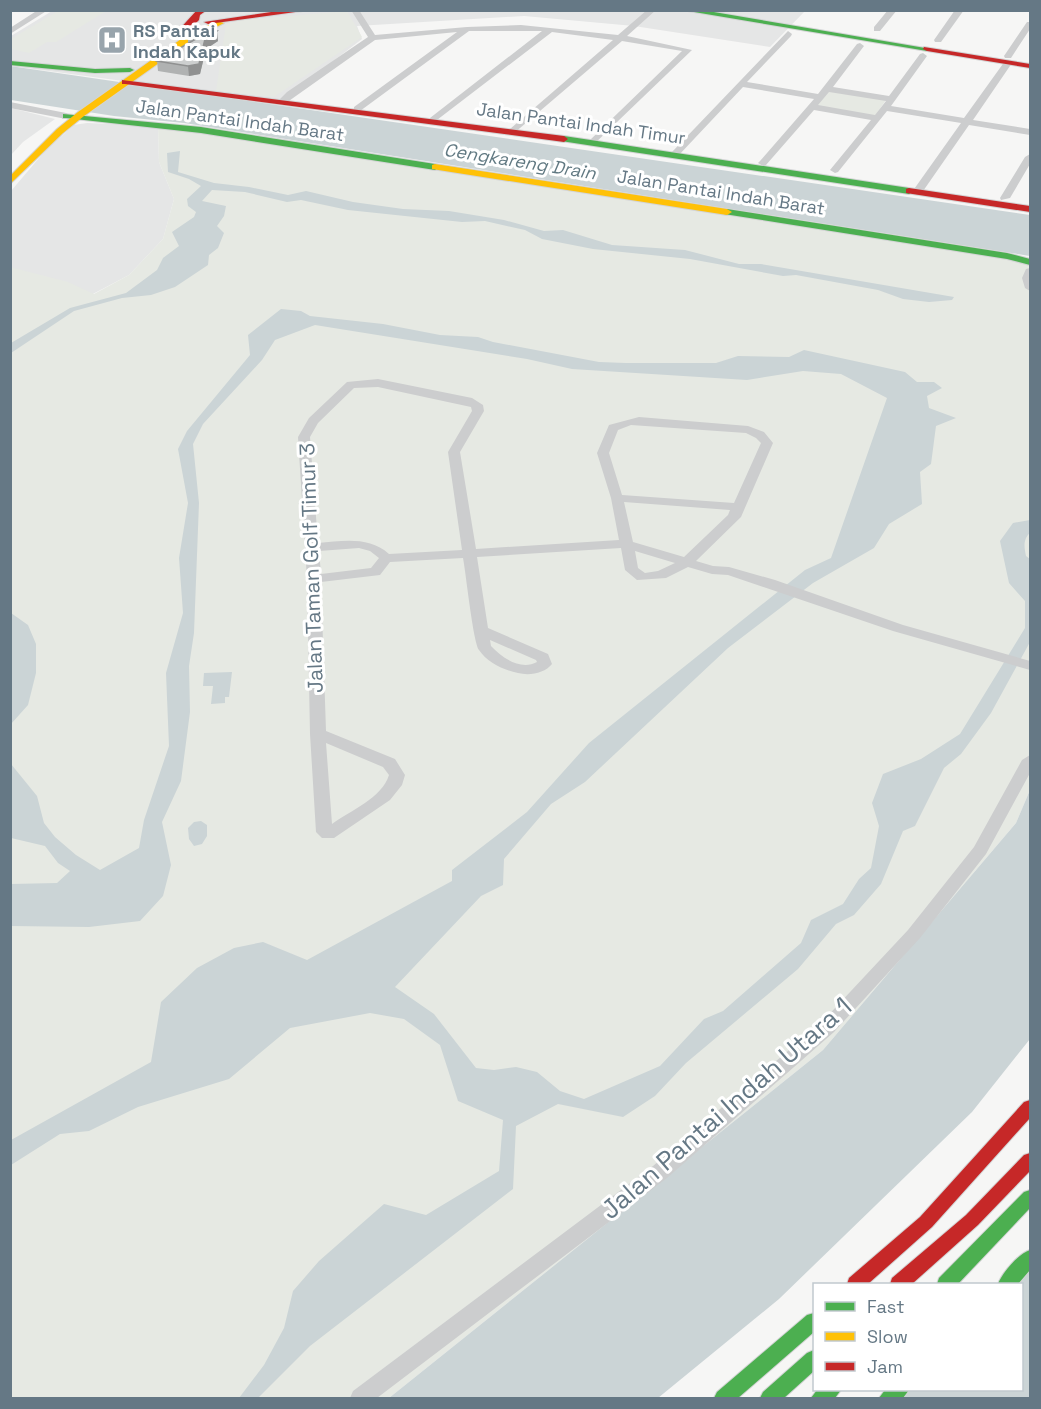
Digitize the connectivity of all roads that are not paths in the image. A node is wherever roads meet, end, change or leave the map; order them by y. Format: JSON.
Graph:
{"nodes":[{"id":1,"x":45,"y":10,"type":"edge"},
{"id":2,"x":307,"y":10,"type":"edge"},
{"id":3,"x":355,"y":10,"type":"edge"},
{"id":4,"x":652,"y":10,"type":"edge"},
{"id":5,"x":685,"y":10,"type":"edge"},
{"id":6,"x":893,"y":10,"type":"edge"},
{"id":7,"x":960,"y":10,"type":"edge"},
{"id":8,"x":722,"y":12,"type":"edge"},
{"id":9,"x":235,"y":14,"type":"edge"},
{"id":10,"x":198,"y":17,"type":"edge"},
{"id":11,"x":10,"y":20,"type":"edge"},
{"id":12,"x":25,"y":22,"type":"junction"},
{"id":13,"x":1030,"y":24,"type":"edge"},
{"id":14,"x":550,"y":28,"type":"junction"},
{"id":15,"x":467,"y":29,"type":"junction"},
{"id":16,"x":877,"y":29,"type":"dead end"},
{"id":17,"x":10,"y":32,"type":"edge"},
{"id":18,"x":788,"y":34,"type":"dead end"},
{"id":19,"x":373,"y":38,"type":"junction"},
{"id":20,"x":621,"y":38,"type":"junction"},
{"id":21,"x":938,"y":40,"type":"dead end"},
{"id":22,"x":860,"y":46,"type":"dead end"},
{"id":23,"x":923,"y":56,"type":"dead end"},
{"id":24,"x":1008,"y":59,"type":"junction"},
{"id":25,"x":1030,"y":59,"type":"edge"},
{"id":26,"x":10,"y":63,"type":"edge"},
{"id":27,"x":1030,"y":66,"type":"edge"},
{"id":28,"x":123,"y":78,"type":"junction"},
{"id":29,"x":741,"y":84,"type":"junction"},
{"id":30,"x":826,"y":89,"type":"junction"},
{"id":31,"x":820,"y":97,"type":"junction"},
{"id":32,"x":892,"y":99,"type":"junction"},
{"id":33,"x":283,"y":101,"type":"junction"},
{"id":34,"x":10,"y":105,"type":"edge"},
{"id":35,"x":811,"y":107,"type":"junction"},
{"id":36,"x":885,"y":108,"type":"junction"},
{"id":37,"x":357,"y":109,"type":"junction"},
{"id":38,"x":70,"y":118,"type":"junction"},
{"id":39,"x":878,"y":118,"type":"junction"},
{"id":40,"x":433,"y":120,"type":"junction"},
{"id":41,"x":967,"y":122,"type":"junction"},
{"id":42,"x":513,"y":131,"type":"junction"},
{"id":43,"x":1030,"y":132,"type":"edge"},
{"id":44,"x":592,"y":142,"type":"junction"},
{"id":45,"x":675,"y":154,"type":"junction"},
{"id":46,"x":1030,"y":157,"type":"edge"},
{"id":47,"x":763,"y":163,"type":"dead end"},
{"id":48,"x":10,"y":168,"type":"edge"},
{"id":49,"x":835,"y":170,"type":"dead end"},
{"id":50,"x":10,"y":181,"type":"edge"},
{"id":51,"x":917,"y":192,"type":"junction"},
{"id":52,"x":1005,"y":198,"type":"dead end"},
{"id":53,"x":1030,"y":209,"type":"edge"},
{"id":54,"x":1030,"y":261,"type":"edge"},
{"id":55,"x":1030,"y":271,"type":"edge"},
{"id":56,"x":1030,"y":288,"type":"edge"},
{"id":57,"x":617,"y":498,"type":"junction"},
{"id":58,"x":738,"y":507,"type":"junction"},
{"id":59,"x":626,"y":544,"type":"junction"},
{"id":60,"x":311,"y":547,"type":"junction"},
{"id":61,"x":470,"y":553,"type":"junction"},
{"id":62,"x":386,"y":558,"type":"junction"},
{"id":63,"x":686,"y":563,"type":"junction"},
{"id":64,"x":314,"y":579,"type":"junction"},
{"id":65,"x":482,"y":631,"type":"dead end"},
{"id":66,"x":1030,"y":666,"type":"edge"},
{"id":67,"x":318,"y":734,"type":"junction"},
{"id":68,"x":1030,"y":760,"type":"edge"},
{"id":69,"x":1030,"y":1107,"type":"edge"},
{"id":70,"x":1030,"y":1160,"type":"edge"},
{"id":71,"x":1030,"y":1197,"type":"edge"},
{"id":72,"x":1030,"y":1258,"type":"edge"},
{"id":73,"x":857,"y":1283,"type":"edge"},
{"id":74,"x":900,"y":1283,"type":"edge"},
{"id":75,"x":947,"y":1283,"type":"edge"},
{"id":76,"x":1008,"y":1283,"type":"edge"},
{"id":77,"x":813,"y":1322,"type":"edge"},
{"id":78,"x":813,"y":1360,"type":"edge"},
{"id":79,"x":361,"y":1398,"type":"edge"},
{"id":80,"x":724,"y":1398,"type":"edge"},
{"id":81,"x":770,"y":1398,"type":"edge"}],
"edges":[{"from":1,"to":12,"type":"street"},
{"from":2,"to":9,"type":"main road"},
{"from":3,"to":19,"type":"street"},
{"from":4,"to":20,"type":"street"},
{"from":5,"to":8,"type":"main road"},
{"from":6,"to":16,"type":"street"},
{"from":7,"to":21,"type":"street"},
{"from":8,"to":24,"type":"main road"},
{"from":9,"to":10,"type":"main road"},
{"from":10,"to":28,"type":"main road"},
{"from":10,"to":28,"type":"main road"},
{"from":11,"to":12,"type":"street"},
{"from":12,"to":17,"type":"street"},
{"from":13,"to":24,"type":"street"},
{"from":14,"to":15,"type":"street"},
{"from":14,"to":20,"type":"street"},
{"from":14,"to":40,"type":"street"},
{"from":15,"to":19,"type":"street"},
{"from":15,"to":37,"type":"street"},
{"from":18,"to":29,"type":"street"},
{"from":19,"to":33,"type":"street"},
{"from":20,"to":42,"type":"street"},
{"from":20,"to":44,"type":"street"},
{"from":22,"to":30,"type":"street"},
{"from":23,"to":32,"type":"street"},
{"from":24,"to":25,"type":"main road"},
{"from":24,"to":27,"type":"main road"},
{"from":24,"to":41,"type":"street"},
{"from":26,"to":28,"type":"main road","name":"Jalan Pantai Indah Timur"},
{"from":28,"to":33,"type":"main road","name":"Jalan Pantai Indah Timur"},
{"from":28,"to":38,"type":"main road"},
{"from":29,"to":31,"type":"street"},
{"from":29,"to":45,"type":"street"},
{"from":30,"to":31,"type":"street"},
{"from":30,"to":32,"type":"street"},
{"from":31,"to":35,"type":"street"},
{"from":32,"to":36,"type":"street"},
{"from":33,"to":37,"type":"main road","name":"Jalan Pantai Indah Timur"},
{"from":34,"to":38,"type":"street"},
{"from":35,"to":39,"type":"street"},
{"from":35,"to":47,"type":"street"},
{"from":36,"to":39,"type":"street"},
{"from":36,"to":41,"type":"street"},
{"from":37,"to":40,"type":"main road","name":"Jalan Pantai Indah Timur"},
{"from":38,"to":48,"type":"main road"},
{"from":38,"to":50,"type":"main road"},
{"from":38,"to":54,"type":"main road","name":"Jalan Pantai Indah Barat"},
{"from":39,"to":49,"type":"street"},
{"from":40,"to":42,"type":"main road","name":"Jalan Pantai Indah Timur"},
{"from":41,"to":43,"type":"street"},
{"from":41,"to":51,"type":"street"},
{"from":42,"to":44,"type":"main road","name":"Jalan Pantai Indah Timur"},
{"from":44,"to":45,"type":"main road","name":"Jalan Pantai Indah Timur"},
{"from":45,"to":51,"type":"main road","name":"Jalan Pantai Indah Timur"},
{"from":46,"to":52,"type":"street"},
{"from":51,"to":53,"type":"main road","name":"Jalan Pantai Indah Timur"},
{"from":55,"to":56,"type":"street"},
{"from":57,"to":58,"type":"street"},
{"from":57,"to":58,"type":"street"},
{"from":57,"to":59,"type":"street"},
{"from":58,"to":63,"type":"street"},
{"from":59,"to":61,"type":"street"},
{"from":59,"to":63,"type":"street"},
{"from":59,"to":63,"type":"street"},
{"from":60,"to":61,"type":"street","name":"Jalan Taman Golf Timur 3"},
{"from":60,"to":62,"type":"street"},
{"from":60,"to":64,"type":"street","name":"Jalan Taman Golf Timur 3"},
{"from":61,"to":62,"type":"street"},
{"from":61,"to":65,"type":"street"},
{"from":62,"to":64,"type":"street"},
{"from":63,"to":66,"type":"street"},
{"from":64,"to":67,"type":"street","name":"Jalan Taman Golf Timur 3"},
{"from":67,"to":67,"type":"street","name":"Jalan Taman Golf Timur 3"},
{"from":68,"to":79,"type":"street","name":"Jalan Pantai Indah Utara 1"},
{"from":69,"to":73,"type":"main road"},
{"from":70,"to":74,"type":"main road"},
{"from":71,"to":75,"type":"main road"},
{"from":72,"to":76,"type":"main road"},
{"from":77,"to":80,"type":"main road"},
{"from":78,"to":81,"type":"main road"}]}
